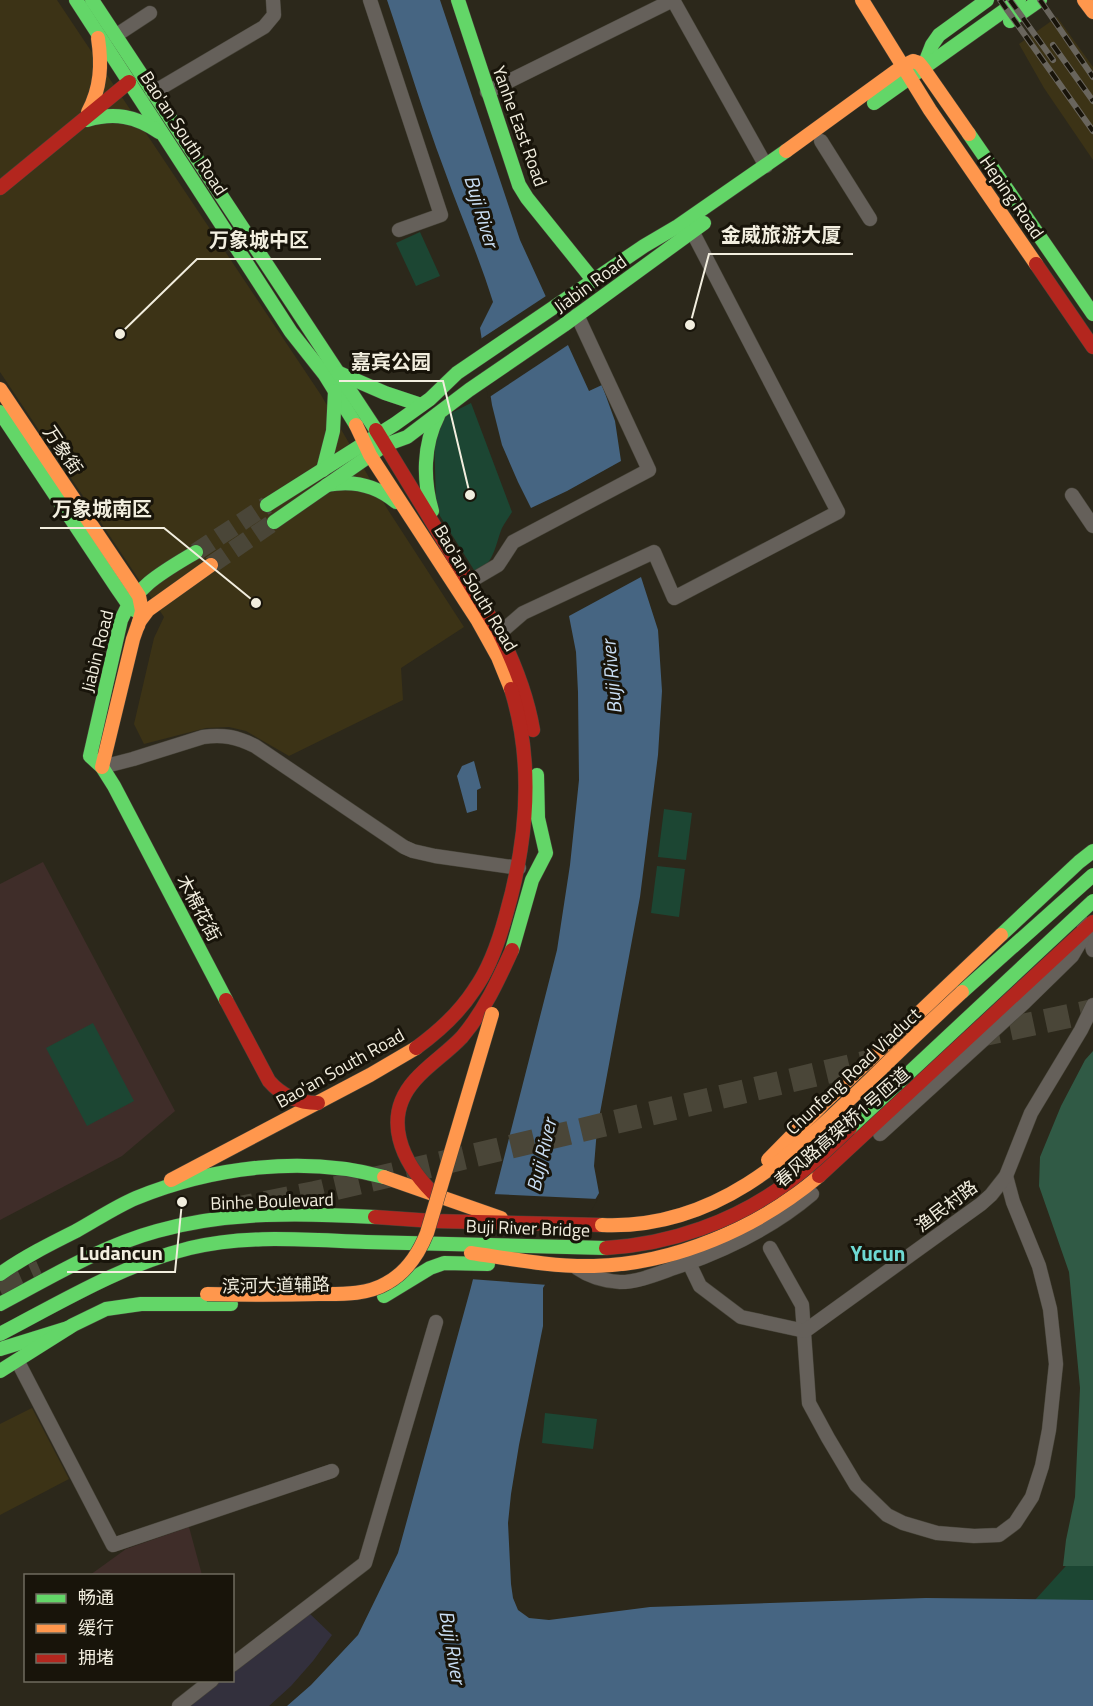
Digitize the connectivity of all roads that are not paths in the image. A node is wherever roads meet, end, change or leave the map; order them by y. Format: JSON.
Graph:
{"nodes":[{"id":1,"x":76,"y":0,"type":"edge"},
{"id":2,"x":92,"y":0,"type":"edge"},
{"id":3,"x":273,"y":0,"type":"edge"},
{"id":4,"x":370,"y":0,"type":"edge"},
{"id":5,"x":458,"y":0,"type":"edge"},
{"id":6,"x":862,"y":0,"type":"edge"},
{"id":7,"x":987,"y":0,"type":"edge"},
{"id":8,"x":1019,"y":0,"type":"edge"},
{"id":9,"x":1040,"y":0,"type":"edge"},
{"id":10,"x":1084,"y":0,"type":"edge"},
{"id":11,"x":1093,"y":12,"type":"edge"},
{"id":12,"x":150,"y":13,"type":"dead end"},
{"id":13,"x":96,"y":31,"type":"junction"},
{"id":14,"x":115,"y":36,"type":"junction"},
{"id":15,"x":923,"y":68,"type":"junction"},
{"id":16,"x":907,"y":72,"type":"junction"},
{"id":17,"x":129,"y":82,"type":"junction"},
{"id":18,"x":488,"y":92,"type":"junction"},
{"id":19,"x":152,"y":93,"type":"junction"},
{"id":20,"x":74,"y":127,"type":"junction"},
{"id":21,"x":165,"y":136,"type":"junction"},
{"id":22,"x":821,"y":141,"type":"junction"},
{"id":23,"x":766,"y":166,"type":"junction"},
{"id":24,"x":0,"y":188,"type":"edge"},
{"id":25,"x":870,"y":219,"type":"dead end"},
{"id":26,"x":399,"y":230,"type":"dead end"},
{"id":27,"x":692,"y":231,"type":"junction"},
{"id":28,"x":592,"y":280,"type":"junction"},
{"id":29,"x":1093,"y":314,"type":"edge"},
{"id":30,"x":577,"y":315,"type":"junction"},
{"id":31,"x":1093,"y":347,"type":"edge"},
{"id":32,"x":339,"y":373,"type":"junction"},
{"id":33,"x":0,"y":389,"type":"edge"},
{"id":34,"x":335,"y":390,"type":"junction"},
{"id":35,"x":421,"y":405,"type":"junction"},
{"id":36,"x":0,"y":412,"type":"edge"},
{"id":37,"x":441,"y":413,"type":"junction"},
{"id":38,"x":381,"y":439,"type":"junction"},
{"id":39,"x":368,"y":448,"type":"junction"},
{"id":40,"x":322,"y":470,"type":"junction"},
{"id":41,"x":326,"y":486,"type":"junction"},
{"id":42,"x":1072,"y":495,"type":"dead end"},
{"id":43,"x":267,"y":505,"type":"tunnel mouth"},
{"id":44,"x":408,"y":512,"type":"junction"},
{"id":45,"x":274,"y":522,"type":"tunnel mouth"},
{"id":46,"x":1093,"y":526,"type":"edge"},
{"id":47,"x":443,"y":538,"type":"junction"},
{"id":48,"x":195,"y":552,"type":"tunnel mouth"},
{"id":49,"x":114,"y":559,"type":"junction"},
{"id":50,"x":180,"y":562,"type":"junction"},
{"id":51,"x":211,"y":565,"type":"tunnel mouth"},
{"id":52,"x":469,"y":582,"type":"junction"},
{"id":53,"x":132,"y":599,"type":"junction"},
{"id":54,"x":142,"y":617,"type":"junction"},
{"id":55,"x":500,"y":633,"type":"junction"},
{"id":56,"x":90,"y":756,"type":"joint"},
{"id":57,"x":102,"y":767,"type":"junction"},
{"id":58,"x":1093,"y":851,"type":"edge"},
{"id":59,"x":519,"y":868,"type":"junction"},
{"id":60,"x":1093,"y":875,"type":"edge"},
{"id":61,"x":1055,"y":885,"type":"junction"},
{"id":62,"x":1093,"y":902,"type":"edge"},
{"id":63,"x":1090,"y":925,"type":"edge"},
{"id":64,"x":512,"y":950,"type":"junction"},
{"id":65,"x":1093,"y":950,"type":"edge"},
{"id":66,"x":1093,"y":1005,"type":"edge"},
{"id":67,"x":269,"y":1081,"type":"junction"},
{"id":68,"x":318,"y":1103,"type":"junction"},
{"id":69,"x":268,"y":1129,"type":"junction"},
{"id":70,"x":1006,"y":1176,"type":"junction"},
{"id":71,"x":723,"y":1198,"type":"junction"},
{"id":72,"x":135,"y":1199,"type":"junction"},
{"id":73,"x":461,"y":1205,"type":"junction"},
{"id":74,"x":513,"y":1222,"type":"junction"},
{"id":75,"x":770,"y":1248,"type":"dead end"},
{"id":76,"x":447,"y":1253,"type":"junction"},
{"id":77,"x":688,"y":1263,"type":"junction"},
{"id":78,"x":566,"y":1266,"type":"junction"},
{"id":79,"x":0,"y":1274,"type":"edge"},
{"id":80,"x":0,"y":1304,"type":"edge"},
{"id":81,"x":100,"y":1311,"type":"junction"},
{"id":82,"x":436,"y":1322,"type":"dead end"},
{"id":83,"x":68,"y":1328,"type":"junction"},
{"id":84,"x":805,"y":1331,"type":"junction"},
{"id":85,"x":0,"y":1334,"type":"edge"},
{"id":86,"x":0,"y":1349,"type":"edge"},
{"id":87,"x":18,"y":1362,"type":"junction"},
{"id":88,"x":0,"y":1371,"type":"edge"},
{"id":89,"x":332,"y":1471,"type":"dead end"},
{"id":90,"x":234,"y":1663,"type":"edge"},
{"id":91,"x":209,"y":1682,"type":"edge"},
{"id":92,"x":179,"y":1706,"type":"edge"}],
"edges":[{"from":1,"to":13,"type":"main road","name":"Bao'an South Road"},
{"from":2,"to":14,"type":"main road","name":"Bao'an South Road"},
{"from":3,"to":19,"type":"street"},
{"from":4,"to":26,"type":"street"},
{"from":5,"to":18,"type":"main road","name":"Yanhe East Road"},
{"from":6,"to":16,"type":"main road","name":"Heping Road"},
{"from":7,"to":15,"type":"main road","name":"Jiabin Road"},
{"from":8,"to":15,"type":"main road","name":"Jiabin Road"},
{"from":9,"to":15,"type":"main road","name":"Jiabin Road"},
{"from":10,"to":11,"type":"main road"},
{"from":12,"to":14,"type":"street"},
{"from":13,"to":17,"type":"main road","name":"Bao'an South Road"},
{"from":13,"to":20,"type":"main road"},
{"from":14,"to":19,"type":"main road","name":"Bao'an South Road"},
{"from":15,"to":16,"type":"main road","name":"Jiabin Road"},
{"from":15,"to":29,"type":"main road","name":"Heping Road"},
{"from":16,"to":22,"type":"main road","name":"Jiabin Road"},
{"from":16,"to":23,"type":"main road","name":"Jiabin Road"},
{"from":16,"to":31,"type":"main road","name":"Heping Road"},
{"from":17,"to":20,"type":"main road"},
{"from":17,"to":21,"type":"main road","name":"Bao'an South Road"},
{"from":18,"to":23,"type":"street"},
{"from":18,"to":28,"type":"main road","name":"Yanhe East Road"},
{"from":19,"to":32,"type":"main road","name":"Bao'an South Road"},
{"from":20,"to":21,"type":"main road"},
{"from":20,"to":24,"type":"main road"},
{"from":21,"to":34,"type":"main road","name":"Bao'an South Road"},
{"from":22,"to":25,"type":"street"},
{"from":22,"to":27,"type":"main road","name":"Jiabin Road"},
{"from":23,"to":28,"type":"main road","name":"Jiabin Road"},
{"from":27,"to":30,"type":"main road","name":"Jiabin Road"},
{"from":27,"to":55,"type":"street"},
{"from":28,"to":35,"type":"main road","name":"Jiabin Road"},
{"from":30,"to":37,"type":"main road","name":"Jiabin Road"},
{"from":30,"to":52,"type":"street"},
{"from":32,"to":35,"type":"main road"},
{"from":32,"to":38,"type":"main road","name":"Bao'an South Road"},
{"from":33,"to":49,"type":"main road","name":"万象街"},
{"from":34,"to":39,"type":"main road","name":"Bao'an South Road"},
{"from":34,"to":40,"type":"main road"},
{"from":35,"to":38,"type":"main road","name":"Jiabin Road"},
{"from":36,"to":53,"type":"main road"},
{"from":37,"to":38,"type":"main road","name":"Jiabin Road"},
{"from":37,"to":47,"type":"main road"},
{"from":38,"to":39,"type":"main road","name":"Jiabin Road"},
{"from":38,"to":47,"type":"main road","name":"Bao'an South Road"},
{"from":39,"to":40,"type":"main road","name":"Jiabin Road"},
{"from":39,"to":41,"type":"main road","name":"Jiabin Road"},
{"from":39,"to":44,"type":"main road","name":"Bao'an South Road"},
{"from":40,"to":43,"type":"main road","name":"Jiabin Road"},
{"from":41,"to":44,"type":"main road"},
{"from":41,"to":45,"type":"main road","name":"Jiabin Road"},
{"from":42,"to":46,"type":"street"},
{"from":44,"to":59,"type":"main road","name":"Bao'an South Road"},
{"from":47,"to":52,"type":"main road","name":"Bao'an South Road"},
{"from":48,"to":50,"type":"main road"},
{"from":49,"to":50,"type":"main road"},
{"from":49,"to":53,"type":"main road","name":"万象街"},
{"from":50,"to":53,"type":"main road"},
{"from":51,"to":54,"type":"main road"},
{"from":52,"to":55,"type":"main road","name":"Bao'an South Road"},
{"from":53,"to":54,"type":"main road","name":"万象街"},
{"from":53,"to":56,"type":"main road","name":"Jiabin Road"},
{"from":54,"to":57,"type":"main road","name":"Jiabin Road"},
{"from":55,"to":64,"type":"main road","name":"Bao'an South Road"},
{"from":56,"to":57,"type":"main road","name":"木棉花街"},
{"from":57,"to":59,"type":"street"},
{"from":57,"to":67,"type":"main road","name":"木棉花街"},
{"from":58,"to":61,"type":"main road"},
{"from":59,"to":68,"type":"main road","name":"Bao'an South Road"},
{"from":60,"to":71,"type":"main road","name":"Chunfeng Road Viaduct","bridge":true},
{"from":61,"to":63,"type":"street"},
{"from":61,"to":71,"type":"main road","bridge":true},
{"from":62,"to":76,"type":"main road","name":"Buji River Bridge","bridge":true},
{"from":63,"to":65,"type":"street"},
{"from":63,"to":77,"type":"street"},
{"from":63,"to":78,"type":"main road","name":"春风路高架桥1号匝道"},
{"from":64,"to":73,"type":"main road"},
{"from":64,"to":81,"type":"main road","bridge":true},
{"from":66,"to":70,"type":"street","name":"渔民村路"},
{"from":67,"to":68,"type":"main road","name":"木棉花街"},
{"from":67,"to":69,"type":"main road","name":"木棉花街"},
{"from":68,"to":69,"type":"main road","name":"Bao'an South Road"},
{"from":69,"to":72,"type":"main road","name":"Bao'an South Road"},
{"from":70,"to":84,"type":"street","name":"渔民村路"},
{"from":70,"to":84,"type":"street"},
{"from":71,"to":74,"type":"main road","name":"Chunfeng Road Viaduct","bridge":true},
{"from":72,"to":73,"type":"main road"},
{"from":72,"to":79,"type":"main road"},
{"from":73,"to":74,"type":"main road"},
{"from":74,"to":80,"type":"main road","name":"Binhe Boulevard"},
{"from":75,"to":84,"type":"street"},
{"from":76,"to":78,"type":"main road","name":"滨河大道辅路"},
{"from":76,"to":81,"type":"main road","name":"滨河大道辅路"},
{"from":76,"to":85,"type":"main road"},
{"from":77,"to":78,"type":"street"},
{"from":77,"to":84,"type":"street"},
{"from":81,"to":83,"type":"main road","name":"滨河大道辅路"},
{"from":82,"to":90,"type":"street"},
{"from":83,"to":86,"type":"main road"},
{"from":83,"to":87,"type":"main road","name":"滨河大道辅路"},
{"from":87,"to":88,"type":"main road","name":"滨河大道辅路"},
{"from":87,"to":89,"type":"street"},
{"from":91,"to":92,"type":"street"}]}
